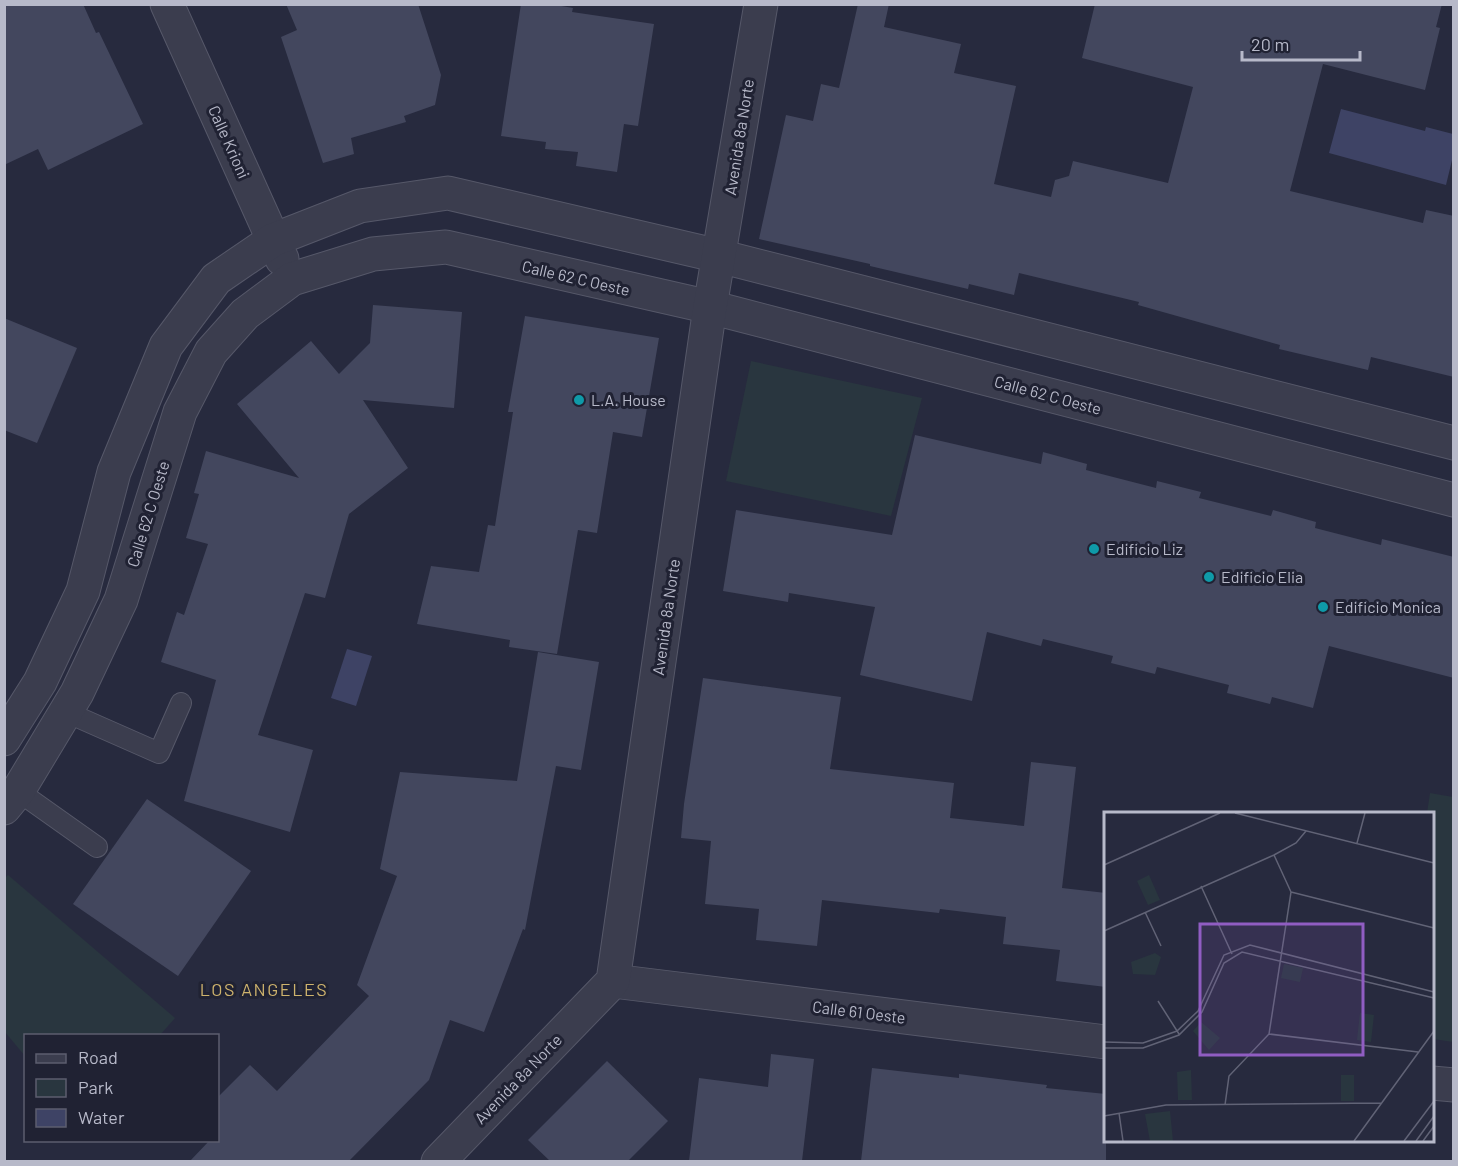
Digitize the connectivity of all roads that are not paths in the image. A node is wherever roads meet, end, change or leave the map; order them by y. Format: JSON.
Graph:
{"nodes":[{"id":1,"x":167,"y":4,"type":"edge"},
{"id":2,"x":761,"y":4,"type":"edge"},
{"id":3,"x":273,"y":240,"type":"junction"},
{"id":4,"x":719,"y":256,"type":"junction"},
{"id":5,"x":292,"y":279,"type":"junction"},
{"id":6,"x":710,"y":307,"type":"junction"},
{"id":7,"x":1454,"y":443,"type":"edge"},
{"id":8,"x":1454,"y":500,"type":"edge"},
{"id":9,"x":181,"y":703,"type":"dead end"},
{"id":10,"x":66,"y":712,"type":"junction"},
{"id":11,"x":4,"y":739,"type":"edge"},
{"id":12,"x":11,"y":800,"type":"edge"},
{"id":13,"x":97,"y":846,"type":"dead end"},
{"id":14,"x":614,"y":981,"type":"junction"},
{"id":15,"x":1104,"y":1042,"type":"edge"},
{"id":16,"x":1434,"y":1083,"type":"edge"},
{"id":17,"x":1454,"y":1085,"type":"edge"},
{"id":18,"x":438,"y":1161,"type":"edge"}],
"edges":[{"from":1,"to":3,"type":"street","name":"Calle Krioni"},
{"from":2,"to":4,"type":"street","name":"Avenida 8a Norte"},
{"from":3,"to":4,"type":"street"},
{"from":3,"to":5,"type":"street","name":"Calle Krioni"},
{"from":3,"to":11,"type":"street"},
{"from":4,"to":6,"type":"street","name":"Avenida 8a Norte"},
{"from":4,"to":7,"type":"street"},
{"from":5,"to":6,"type":"street","name":"Calle 62 C Oeste"},
{"from":5,"to":10,"type":"street","name":"Calle 62 C Oeste"},
{"from":6,"to":8,"type":"street","name":"Calle 62 C Oeste"},
{"from":6,"to":14,"type":"street","name":"Avenida 8a Norte"},
{"from":9,"to":10,"type":"lane"},
{"from":10,"to":12,"type":"street","name":"Calle 62 C Oeste"},
{"from":12,"to":13,"type":"lane"},
{"from":14,"to":15,"type":"street","name":"Calle 61 Oeste"},
{"from":14,"to":18,"type":"street","name":"Avenida 8a Norte"},
{"from":16,"to":17,"type":"street"}]}
